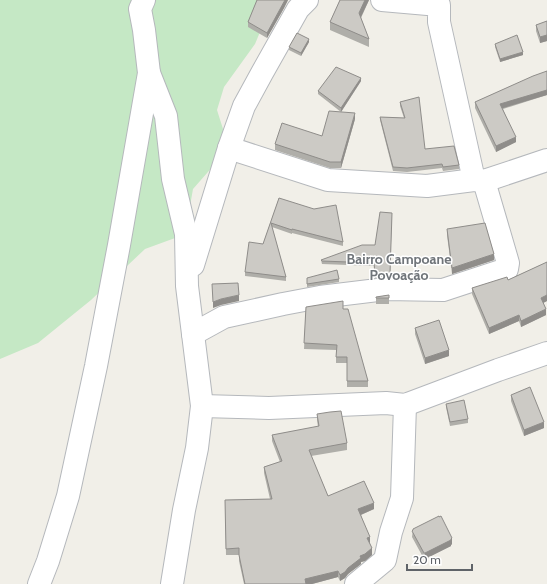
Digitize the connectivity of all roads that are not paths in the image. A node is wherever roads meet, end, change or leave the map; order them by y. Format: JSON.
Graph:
{"nodes":[{"id":1,"x":144,"y":0,"type":"edge"},
{"id":2,"x":307,"y":0,"type":"edge"},
{"id":3,"x":382,"y":0,"type":"edge"},
{"id":4,"x":149,"y":74,"type":"junction"},
{"id":5,"x":229,"y":148,"type":"junction"},
{"id":6,"x":547,"y":160,"type":"edge"},
{"id":7,"x":479,"y":180,"type":"junction"},
{"id":8,"x":187,"y":286,"type":"junction"},
{"id":9,"x":193,"y":334,"type":"junction"},
{"id":10,"x":547,"y":353,"type":"edge"},
{"id":11,"x":404,"y":405,"type":"junction"},
{"id":12,"x":202,"y":406,"type":"junction"},
{"id":13,"x":39,"y":584,"type":"edge"},
{"id":14,"x":172,"y":584,"type":"edge"},
{"id":15,"x":356,"y":584,"type":"edge"}],
"edges":[{"from":1,"to":4,"type":"street"},
{"from":2,"to":5,"type":"street"},
{"from":3,"to":7,"type":"street"},
{"from":4,"to":8,"type":"street"},
{"from":4,"to":13,"type":"street"},
{"from":5,"to":7,"type":"street"},
{"from":5,"to":8,"type":"street"},
{"from":6,"to":7,"type":"street"},
{"from":7,"to":9,"type":"street"},
{"from":8,"to":9,"type":"street"},
{"from":9,"to":12,"type":"street"},
{"from":10,"to":11,"type":"street"},
{"from":11,"to":12,"type":"street"},
{"from":11,"to":15,"type":"street"},
{"from":12,"to":14,"type":"street"}]}
